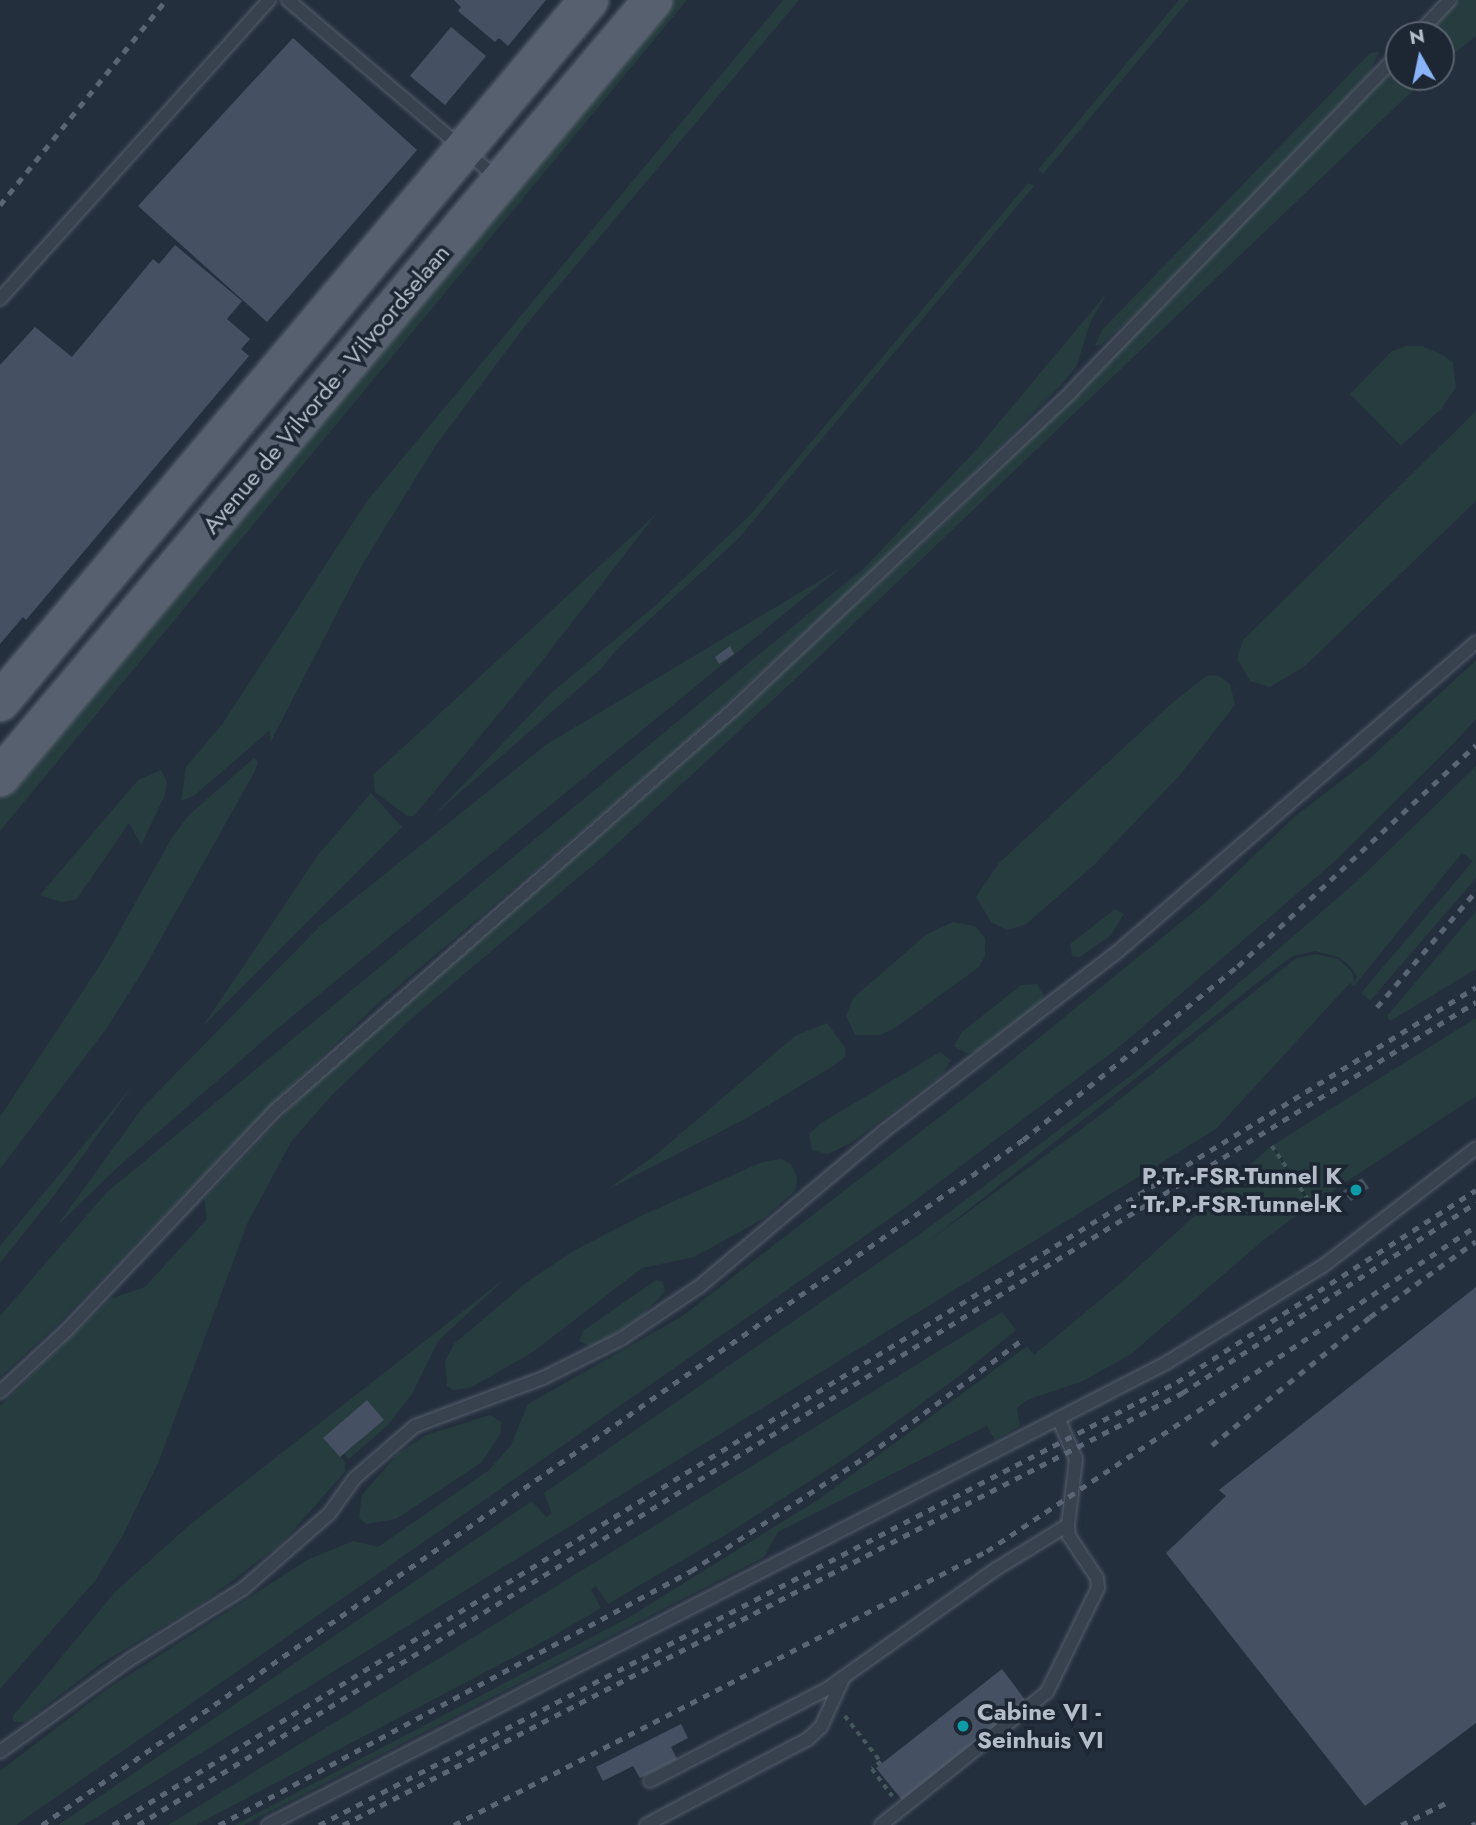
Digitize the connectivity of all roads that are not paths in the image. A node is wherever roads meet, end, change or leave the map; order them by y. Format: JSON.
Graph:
{"nodes":[{"id":1,"x":269,"y":0,"type":"edge"},
{"id":2,"x":288,"y":0,"type":"edge"},
{"id":3,"x":589,"y":0,"type":"edge"},
{"id":4,"x":653,"y":0,"type":"edge"},
{"id":5,"x":1450,"y":0,"type":"edge"},
{"id":6,"x":1430,"y":21,"type":"edge"},
{"id":7,"x":1385,"y":68,"type":"edge"},
{"id":8,"x":463,"y":150,"type":"junction"},
{"id":9,"x":501,"y":181,"type":"junction"},
{"id":10,"x":0,"y":299,"type":"edge"},
{"id":11,"x":1476,"y":642,"type":"edge"},
{"id":12,"x":0,"y":702,"type":"edge"},
{"id":13,"x":0,"y":777,"type":"edge"},
{"id":14,"x":1476,"y":1148,"type":"edge"},
{"id":15,"x":0,"y":1392,"type":"edge"},
{"id":16,"x":1059,"y":1420,"type":"junction"},
{"id":17,"x":1068,"y":1525,"type":"junction"},
{"id":18,"x":843,"y":1679,"type":"junction"},
{"id":19,"x":0,"y":1752,"type":"edge"},
{"id":20,"x":649,"y":1781,"type":"dead end"},
{"id":21,"x":268,"y":1825,"type":"edge"},
{"id":22,"x":646,"y":1825,"type":"edge"},
{"id":23,"x":881,"y":1825,"type":"edge"}],
"edges":[{"from":1,"to":10,"type":"lane"},
{"from":2,"to":8,"type":"lane"},
{"from":3,"to":8,"type":"main road","name":"Avenue de Vilvorde - Vilvoordselaan"},
{"from":4,"to":9,"type":"main road","name":"Avenue de Vilvorde - Vilvoordselaan"},
{"from":5,"to":6,"type":"lane"},
{"from":7,"to":15,"type":"lane"},
{"from":8,"to":9,"type":"lane"},
{"from":8,"to":12,"type":"main road","name":"Avenue de Vilvorde - Vilvoordselaan"},
{"from":9,"to":13,"type":"main road","name":"Avenue de Vilvorde - Vilvoordselaan"},
{"from":11,"to":19,"type":"lane"},
{"from":14,"to":16,"type":"lane"},
{"from":16,"to":17,"type":"lane"},
{"from":16,"to":21,"type":"lane"},
{"from":17,"to":18,"type":"lane"},
{"from":17,"to":23,"type":"lane"},
{"from":18,"to":20,"type":"lane"},
{"from":18,"to":22,"type":"lane"}]}
